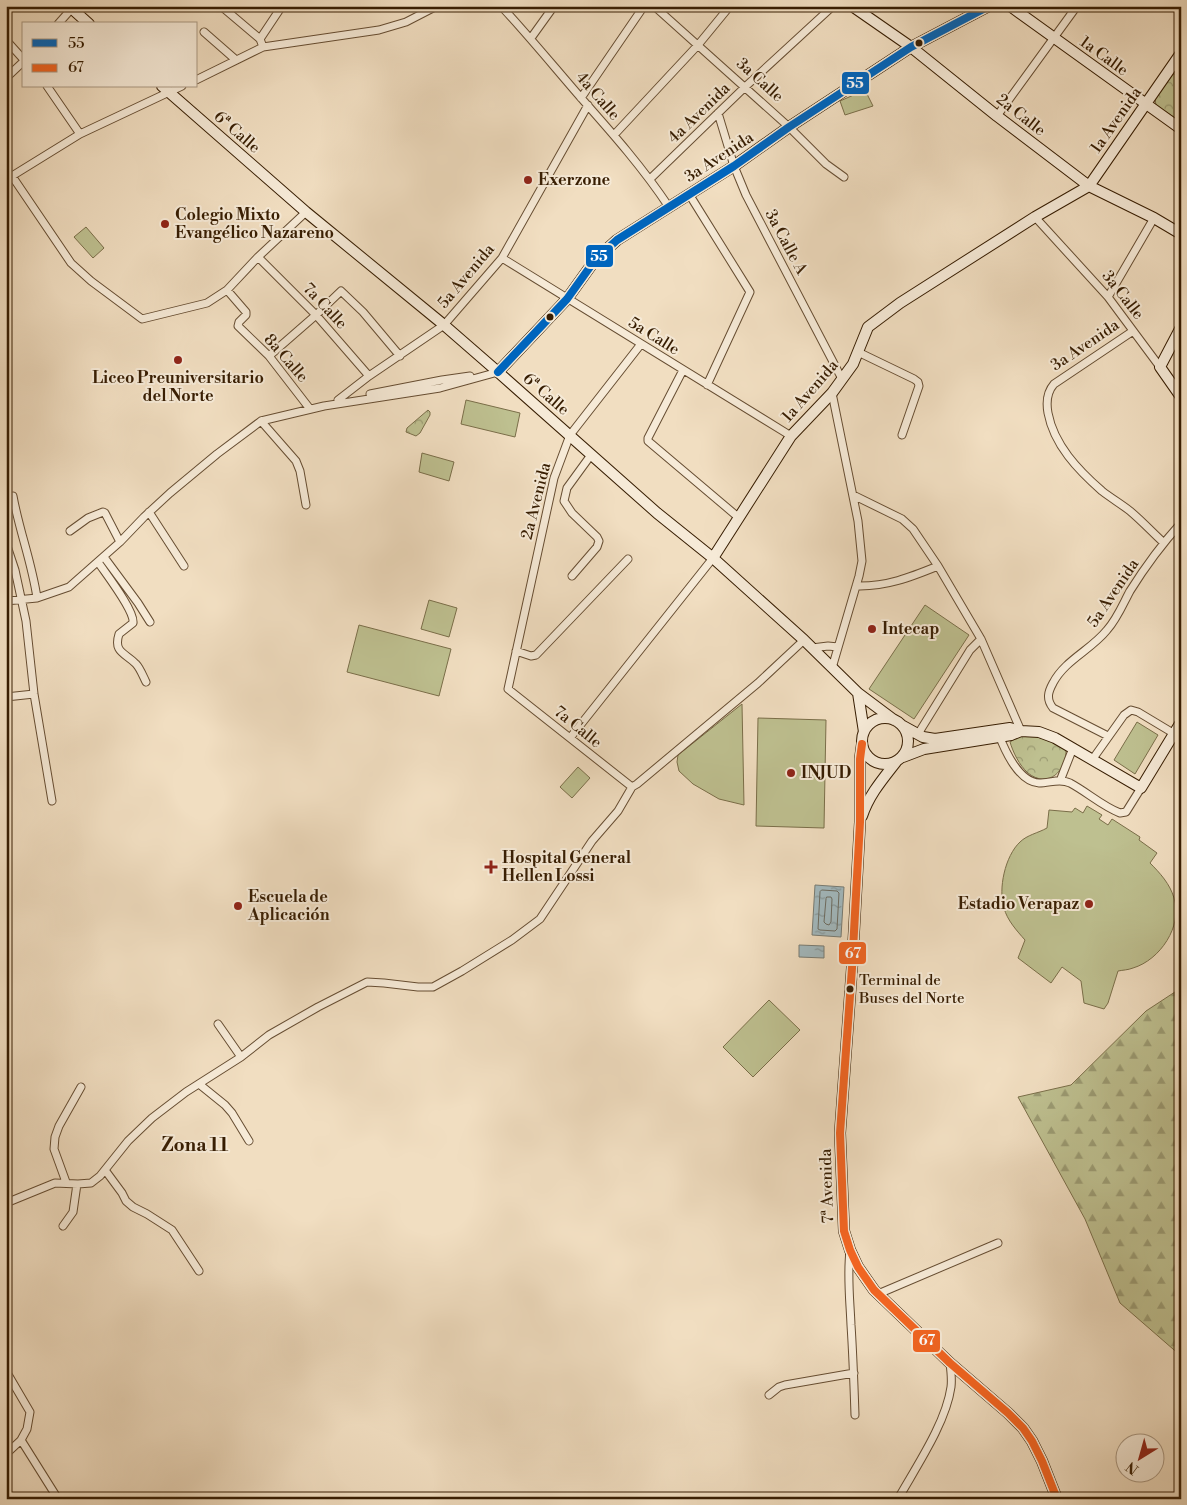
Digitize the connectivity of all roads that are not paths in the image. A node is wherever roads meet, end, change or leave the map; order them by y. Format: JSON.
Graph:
{"nodes":[{"id":1,"x":221,"y":6,"type":"edge"},
{"id":2,"x":282,"y":6,"type":"edge"},
{"id":3,"x":437,"y":6,"type":"edge"},
{"id":4,"x":501,"y":6,"type":"edge"},
{"id":5,"x":554,"y":6,"type":"edge"},
{"id":6,"x":644,"y":6,"type":"edge"},
{"id":7,"x":654,"y":6,"type":"edge"},
{"id":8,"x":730,"y":6,"type":"edge"},
{"id":9,"x":833,"y":6,"type":"edge"},
{"id":10,"x":852,"y":6,"type":"edge"},
{"id":11,"x":989,"y":6,"type":"edge"},
{"id":12,"x":1010,"y":6,"type":"edge"},
{"id":13,"x":1078,"y":6,"type":"edge"},
{"id":14,"x":72,"y":7,"type":"edge"},
{"id":15,"x":60,"y":22,"type":"edge"},
{"id":16,"x":87,"y":22,"type":"edge"},
{"id":17,"x":204,"y":32,"type":"dead end"},
{"id":18,"x":531,"y":38,"type":"junction"},
{"id":19,"x":1054,"y":38,"type":"junction"},
{"id":20,"x":260,"y":39,"type":"junction"},
{"id":21,"x":6,"y":40,"type":"edge"},
{"id":22,"x":698,"y":44,"type":"junction"},
{"id":23,"x":263,"y":47,"type":"junction"},
{"id":24,"x":911,"y":47,"type":"junction"},
{"id":25,"x":1181,"y":53,"type":"edge"},
{"id":26,"x":22,"y":58,"type":"edge"},
{"id":27,"x":236,"y":60,"type":"junction"},
{"id":28,"x":22,"y":62,"type":"edge"},
{"id":29,"x":1177,"y":67,"type":"edge"},
{"id":30,"x":6,"y":78,"type":"edge"},
{"id":31,"x":198,"y":79,"type":"edge"},
{"id":32,"x":745,"y":87,"type":"junction"},
{"id":33,"x":48,"y":88,"type":"edge"},
{"id":34,"x":166,"y":89,"type":"edge"},
{"id":35,"x":581,"y":98,"type":"junction"},
{"id":36,"x":1146,"y":104,"type":"junction"},
{"id":37,"x":588,"y":105,"type":"junction"},
{"id":38,"x":718,"y":113,"type":"junction"},
{"id":39,"x":997,"y":116,"type":"junction"},
{"id":40,"x":789,"y":127,"type":"junction"},
{"id":41,"x":1181,"y":128,"type":"edge"},
{"id":42,"x":80,"y":134,"type":"junction"},
{"id":43,"x":614,"y":135,"type":"junction"},
{"id":44,"x":734,"y":166,"type":"junction"},
{"id":45,"x":8,"y":177,"type":"edge"},
{"id":46,"x":844,"y":177,"type":"dead end"},
{"id":47,"x":650,"y":179,"type":"junction"},
{"id":48,"x":1089,"y":186,"type":"junction"},
{"id":49,"x":689,"y":194,"type":"junction"},
{"id":50,"x":669,"y":207,"type":"junction"},
{"id":51,"x":306,"y":212,"type":"junction"},
{"id":52,"x":1034,"y":217,"type":"junction"},
{"id":53,"x":1154,"y":218,"type":"junction"},
{"id":54,"x":1181,"y":234,"type":"edge"},
{"id":55,"x":258,"y":257,"type":"junction"},
{"id":56,"x":502,"y":258,"type":"junction"},
{"id":57,"x":227,"y":290,"type":"junction"},
{"id":58,"x":1108,"y":297,"type":"junction"},
{"id":59,"x":567,"y":299,"type":"junction"},
{"id":60,"x":316,"y":315,"type":"junction"},
{"id":61,"x":444,"y":325,"type":"junction"},
{"id":62,"x":1181,"y":327,"type":"edge"},
{"id":63,"x":1133,"y":331,"type":"junction"},
{"id":64,"x":641,"y":344,"type":"junction"},
{"id":65,"x":858,"y":352,"type":"junction"},
{"id":66,"x":269,"y":356,"type":"junction"},
{"id":67,"x":400,"y":356,"type":"junction"},
{"id":68,"x":1160,"y":367,"type":"junction"},
{"id":69,"x":683,"y":370,"type":"junction"},
{"id":70,"x":498,"y":372,"type":"junction"},
{"id":71,"x":369,"y":376,"type":"junction"},
{"id":72,"x":842,"y":379,"type":"junction"},
{"id":73,"x":707,"y":385,"type":"junction"},
{"id":74,"x":832,"y":393,"type":"junction"},
{"id":75,"x":1181,"y":397,"type":"edge"},
{"id":76,"x":338,"y":400,"type":"junction"},
{"id":77,"x":324,"y":406,"type":"junction"},
{"id":78,"x":310,"y":409,"type":"junction"},
{"id":79,"x":261,"y":421,"type":"junction"},
{"id":80,"x":570,"y":436,"type":"junction"},
{"id":81,"x":791,"y":436,"type":"junction"},
{"id":82,"x":902,"y":436,"type":"dead end"},
{"id":83,"x":591,"y":455,"type":"junction"},
{"id":84,"x":853,"y":494,"type":"junction"},
{"id":85,"x":13,"y":496,"type":"dead end"},
{"id":86,"x":306,"y":505,"type":"dead end"},
{"id":87,"x":149,"y":512,"type":"junction"},
{"id":88,"x":738,"y":518,"type":"junction"},
{"id":89,"x":1180,"y":524,"type":"edge"},
{"id":90,"x":70,"y":532,"type":"dead end"},
{"id":91,"x":120,"y":542,"type":"junction"},
{"id":92,"x":6,"y":543,"type":"edge"},
{"id":93,"x":1164,"y":543,"type":"junction"},
{"id":94,"x":713,"y":558,"type":"junction"},
{"id":95,"x":101,"y":559,"type":"junction"},
{"id":96,"x":628,"y":559,"type":"dead end"},
{"id":97,"x":184,"y":566,"type":"dead end"},
{"id":98,"x":938,"y":566,"type":"junction"},
{"id":99,"x":572,"y":576,"type":"dead end"},
{"id":100,"x":856,"y":586,"type":"junction"},
{"id":101,"x":37,"y":598,"type":"junction"},
{"id":102,"x":21,"y":599,"type":"junction"},
{"id":103,"x":6,"y":601,"type":"edge"},
{"id":104,"x":150,"y":622,"type":"dead end"},
{"id":105,"x":981,"y":639,"type":"junction"},
{"id":106,"x":804,"y":640,"type":"junction"},
{"id":107,"x":838,"y":647,"type":"junction"},
{"id":108,"x":812,"y":648,"type":"junction"},
{"id":109,"x":516,"y":651,"type":"junction"},
{"id":110,"x":832,"y":668,"type":"junction"},
{"id":111,"x":146,"y":682,"type":"dead end"},
{"id":112,"x":508,"y":688,"type":"joint"},
{"id":113,"x":858,"y":693,"type":"junction"},
{"id":114,"x":34,"y":694,"type":"junction"},
{"id":115,"x":6,"y":697,"type":"edge"},
{"id":116,"x":1181,"y":722,"type":"edge"},
{"id":117,"x":898,"y":723,"type":"junction"},
{"id":118,"x":1020,"y":731,"type":"junction"},
{"id":119,"x":864,"y":732,"type":"junction"},
{"id":120,"x":1173,"y":733,"type":"junction"},
{"id":121,"x":918,"y":734,"type":"junction"},
{"id":122,"x":998,"y":734,"type":"junction"},
{"id":123,"x":1108,"y":736,"type":"junction"},
{"id":124,"x":570,"y":738,"type":"junction"},
{"id":125,"x":862,"y":744,"type":"junction"},
{"id":126,"x":1073,"y":748,"type":"junction"},
{"id":127,"x":899,"y":760,"type":"junction"},
{"id":128,"x":1092,"y":760,"type":"junction"},
{"id":129,"x":1060,"y":781,"type":"junction"},
{"id":130,"x":632,"y":787,"type":"junction"},
{"id":131,"x":1141,"y":788,"type":"junction"},
{"id":132,"x":52,"y":801,"type":"dead end"},
{"id":133,"x":860,"y":822,"type":"junction"},
{"id":134,"x":218,"y":1024,"type":"dead end"},
{"id":135,"x":241,"y":1057,"type":"junction"},
{"id":136,"x":199,"y":1084,"type":"junction"},
{"id":137,"x":81,"y":1086,"type":"dead end"},
{"id":138,"x":249,"y":1141,"type":"dead end"},
{"id":139,"x":104,"y":1170,"type":"junction"},
{"id":140,"x":66,"y":1182,"type":"junction"},
{"id":141,"x":77,"y":1184,"type":"junction"},
{"id":142,"x":8,"y":1202,"type":"edge"},
{"id":143,"x":63,"y":1226,"type":"dead end"},
{"id":144,"x":998,"y":1243,"type":"dead end"},
{"id":145,"x":850,"y":1250,"type":"junction"},
{"id":146,"x":199,"y":1271,"type":"dead end"},
{"id":147,"x":878,"y":1294,"type":"junction"},
{"id":148,"x":950,"y":1363,"type":"junction"},
{"id":149,"x":6,"y":1371,"type":"edge"},
{"id":150,"x":854,"y":1373,"type":"junction"},
{"id":151,"x":769,"y":1395,"type":"dead end"},
{"id":152,"x":855,"y":1415,"type":"dead end"},
{"id":153,"x":21,"y":1440,"type":"junction"},
{"id":154,"x":6,"y":1454,"type":"edge"},
{"id":155,"x":58,"y":1499,"type":"edge"},
{"id":156,"x":898,"y":1499,"type":"edge"},
{"id":157,"x":1057,"y":1499,"type":"edge"}],
"edges":[{"from":1,"to":20,"type":"street"},
{"from":2,"to":20,"type":"street"},
{"from":3,"to":23,"type":"street"},
{"from":4,"to":18,"type":"street","name":"4a Calle"},
{"from":5,"to":18,"type":"street"},
{"from":6,"to":35,"type":"street"},
{"from":7,"to":22,"type":"street","name":"3a Calle"},
{"from":8,"to":22,"type":"street"},
{"from":9,"to":32,"type":"street","name":"4a Avenida"},
{"from":10,"to":24,"type":"main road","name":"2a Calle"},
{"from":11,"to":24,"type":"main road","name":"3a Avenida"},
{"from":12,"to":19,"type":"main road","name":"1a Calle"},
{"from":13,"to":19,"type":"street"},
{"from":14,"to":15,"type":"street"},
{"from":14,"to":16,"type":"main road"},
{"from":17,"to":27,"type":"street"},
{"from":18,"to":35,"type":"street","name":"4a Calle"},
{"from":19,"to":36,"type":"main road","name":"1a Calle"},
{"from":19,"to":39,"type":"street"},
{"from":20,"to":23,"type":"street"},
{"from":21,"to":26,"type":"street"},
{"from":22,"to":32,"type":"street","name":"3a Calle"},
{"from":22,"to":43,"type":"street"},
{"from":23,"to":27,"type":"street"},
{"from":24,"to":39,"type":"main road","name":"2a Calle"},
{"from":24,"to":40,"type":"main road","name":"3a Avenida"},
{"from":25,"to":29,"type":"main road","name":"1a Avenida"},
{"from":27,"to":31,"type":"street"},
{"from":28,"to":30,"type":"street"},
{"from":29,"to":36,"type":"main road","name":"1a Avenida"},
{"from":32,"to":38,"type":"street","name":"4a Avenida"},
{"from":32,"to":40,"type":"street","name":"3a Calle"},
{"from":33,"to":42,"type":"street"},
{"from":34,"to":42,"type":"street"},
{"from":34,"to":51,"type":"main road","name":"6ª Calle"},
{"from":35,"to":37,"type":"street","name":"4a Calle"},
{"from":36,"to":41,"type":"main road","name":"1a Calle"},
{"from":36,"to":48,"type":"main road","name":"1a Avenida"},
{"from":37,"to":43,"type":"street","name":"4a Calle"},
{"from":37,"to":56,"type":"street","name":"5a Avenida"},
{"from":38,"to":44,"type":"street","name":"3a Calle A"},
{"from":38,"to":47,"type":"street","name":"4a Avenida"},
{"from":39,"to":48,"type":"main road","name":"2a Calle"},
{"from":40,"to":44,"type":"main road","name":"3a Avenida"},
{"from":40,"to":46,"type":"street","name":"3a Calle"},
{"from":42,"to":45,"type":"street"},
{"from":43,"to":47,"type":"street","name":"4a Calle"},
{"from":44,"to":49,"type":"main road","name":"3a Avenida"},
{"from":44,"to":72,"type":"street","name":"3a Calle A"},
{"from":45,"to":57,"type":"street"},
{"from":47,"to":50,"type":"street","name":"4a Calle"},
{"from":48,"to":52,"type":"main road","name":"1a Avenida"},
{"from":48,"to":53,"type":"main road","name":"2a Calle"},
{"from":49,"to":50,"type":"main road","name":"3a Avenida"},
{"from":49,"to":73,"type":"street"},
{"from":50,"to":59,"type":"main road","name":"3a Avenida"},
{"from":51,"to":55,"type":"street"},
{"from":51,"to":61,"type":"main road","name":"6ª Calle"},
{"from":52,"to":58,"type":"street","name":"3a Calle"},
{"from":52,"to":65,"type":"main road","name":"1a Avenida"},
{"from":53,"to":54,"type":"main road","name":"2a Calle"},
{"from":53,"to":58,"type":"street"},
{"from":55,"to":57,"type":"street"},
{"from":55,"to":60,"type":"street","name":"7a Calle"},
{"from":56,"to":59,"type":"street","name":"5a Calle"},
{"from":56,"to":61,"type":"street","name":"5a Avenida"},
{"from":57,"to":66,"type":"street","name":"8a Calle"},
{"from":58,"to":63,"type":"street","name":"3a Calle"},
{"from":59,"to":64,"type":"street","name":"5a Calle"},
{"from":59,"to":70,"type":"main road","name":"3a Avenida"},
{"from":60,"to":66,"type":"street"},
{"from":60,"to":67,"type":"street"},
{"from":60,"to":71,"type":"street","name":"7a Calle"},
{"from":61,"to":67,"type":"street","name":"5a Avenida"},
{"from":61,"to":70,"type":"main road","name":"6ª Calle"},
{"from":62,"to":68,"type":"main road"},
{"from":63,"to":68,"type":"street","name":"3a Calle"},
{"from":63,"to":93,"type":"street","name":"3a Avenida"},
{"from":64,"to":69,"type":"street","name":"5a Calle"},
{"from":64,"to":80,"type":"street","name":"2a Avenida"},
{"from":65,"to":72,"type":"main road","name":"1a Avenida"},
{"from":65,"to":82,"type":"street"},
{"from":66,"to":78,"type":"street","name":"8a Calle"},
{"from":67,"to":71,"type":"street","name":"5a Avenida"},
{"from":68,"to":75,"type":"main road","name":"3a Calle"},
{"from":69,"to":73,"type":"street","name":"5a Calle"},
{"from":69,"to":88,"type":"street"},
{"from":70,"to":76,"type":"street"},
{"from":70,"to":77,"type":"street"},
{"from":70,"to":80,"type":"main road","name":"6ª Calle"},
{"from":71,"to":76,"type":"street","name":"5a Avenida"},
{"from":72,"to":74,"type":"main road","name":"1a Avenida"},
{"from":73,"to":81,"type":"street","name":"5a Calle"},
{"from":74,"to":81,"type":"main road","name":"1a Avenida"},
{"from":74,"to":84,"type":"street"},
{"from":76,"to":77,"type":"street"},
{"from":77,"to":78,"type":"street"},
{"from":78,"to":79,"type":"street"},
{"from":79,"to":86,"type":"street"},
{"from":79,"to":87,"type":"street"},
{"from":80,"to":83,"type":"main road","name":"6ª Calle"},
{"from":80,"to":109,"type":"street","name":"2a Avenida"},
{"from":81,"to":88,"type":"main road","name":"1a Avenida"},
{"from":83,"to":94,"type":"main road","name":"6ª Calle"},
{"from":83,"to":99,"type":"street"},
{"from":84,"to":98,"type":"street"},
{"from":84,"to":100,"type":"street"},
{"from":85,"to":101,"type":"street"},
{"from":87,"to":91,"type":"street"},
{"from":87,"to":97,"type":"street"},
{"from":88,"to":94,"type":"main road","name":"1a Avenida"},
{"from":89,"to":93,"type":"street","name":"5a Avenida"},
{"from":90,"to":91,"type":"street"},
{"from":91,"to":95,"type":"street"},
{"from":92,"to":102,"type":"street"},
{"from":93,"to":123,"type":"street","name":"5a Avenida"},
{"from":94,"to":106,"type":"main road","name":"6ª Calle"},
{"from":94,"to":124,"type":"street","name":"1a Avenida"},
{"from":95,"to":101,"type":"street"},
{"from":95,"to":104,"type":"street"},
{"from":95,"to":111,"type":"street"},
{"from":96,"to":109,"type":"street"},
{"from":98,"to":100,"type":"street"},
{"from":98,"to":105,"type":"street"},
{"from":100,"to":107,"type":"street"},
{"from":101,"to":102,"type":"street"},
{"from":102,"to":103,"type":"street"},
{"from":102,"to":114,"type":"street"},
{"from":105,"to":118,"type":"street"},
{"from":105,"to":121,"type":"street"},
{"from":106,"to":108,"type":"main road","name":"6ª Calle"},
{"from":106,"to":130,"type":"street"},
{"from":107,"to":108,"type":"street"},
{"from":107,"to":110,"type":"street"},
{"from":108,"to":110,"type":"main road","name":"6ª Calle"},
{"from":109,"to":112,"type":"street","name":"2a Avenida"},
{"from":110,"to":113,"type":"main road","name":"6ª Calle"},
{"from":112,"to":124,"type":"street","name":"7a Calle"},
{"from":113,"to":117,"type":"main road","name":"6ª Calle"},
{"from":113,"to":119,"type":"main road"},
{"from":114,"to":115,"type":"street"},
{"from":114,"to":132,"type":"street"},
{"from":116,"to":120,"type":"main road"},
{"from":117,"to":119,"type":"main road"},
{"from":117,"to":121,"type":"main road","name":"6ª Calle"},
{"from":117,"to":127,"type":"main road"},
{"from":118,"to":122,"type":"main road"},
{"from":118,"to":126,"type":"main road"},
{"from":119,"to":125,"type":"main road"},
{"from":120,"to":123,"type":"street"},
{"from":120,"to":131,"type":"main road"},
{"from":121,"to":122,"type":"main road","name":"6ª Calle"},
{"from":122,"to":127,"type":"main road"},
{"from":122,"to":129,"type":"street"},
{"from":123,"to":128,"type":"street"},
{"from":124,"to":130,"type":"street","name":"7a Calle"},
{"from":125,"to":127,"type":"main road"},
{"from":125,"to":133,"type":"main road","name":"7ª Avenida"},
{"from":126,"to":128,"type":"main road"},
{"from":126,"to":129,"type":"street"},
{"from":127,"to":133,"type":"main road","name":"7ª Avenida"},
{"from":128,"to":131,"type":"main road"},
{"from":129,"to":131,"type":"street"},
{"from":130,"to":135,"type":"street"},
{"from":133,"to":145,"type":"main road","name":"7ª Avenida"},
{"from":134,"to":135,"type":"street"},
{"from":135,"to":136,"type":"street"},
{"from":136,"to":138,"type":"street"},
{"from":136,"to":139,"type":"street"},
{"from":137,"to":140,"type":"street"},
{"from":139,"to":141,"type":"street"},
{"from":139,"to":146,"type":"street"},
{"from":140,"to":141,"type":"street"},
{"from":140,"to":142,"type":"street"},
{"from":141,"to":143,"type":"street"},
{"from":144,"to":147,"type":"street"},
{"from":145,"to":147,"type":"main road","name":"7ª Avenida"},
{"from":145,"to":150,"type":"street"},
{"from":147,"to":148,"type":"main road","name":"7ª Avenida"},
{"from":148,"to":156,"type":"street"},
{"from":148,"to":157,"type":"main road","name":"7ª Avenida"},
{"from":149,"to":153,"type":"street"},
{"from":150,"to":151,"type":"street"},
{"from":150,"to":152,"type":"street"},
{"from":153,"to":154,"type":"street"},
{"from":153,"to":155,"type":"street"}]}
